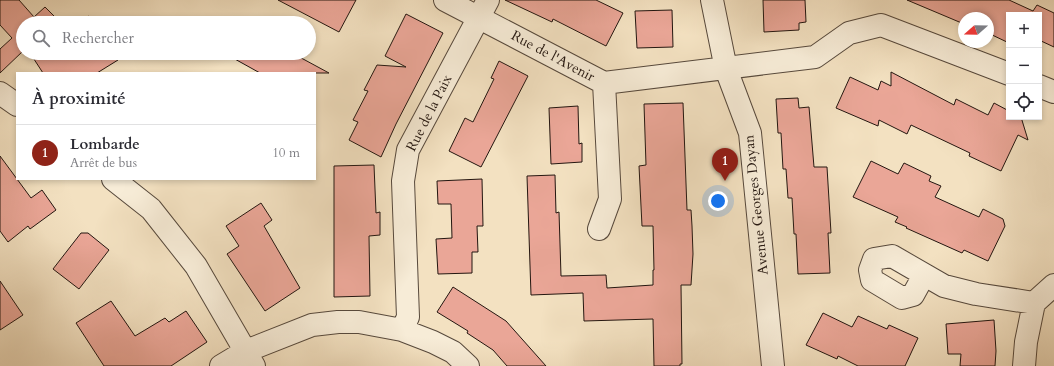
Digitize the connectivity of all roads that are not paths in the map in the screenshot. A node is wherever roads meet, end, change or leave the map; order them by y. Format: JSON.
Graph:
{"nodes":[{"id":1,"x":445,"y":0,"type":"edge"},
{"id":2,"x":712,"y":0,"type":"edge"},
{"id":3,"x":484,"y":9,"type":"edge"},
{"id":4,"x":726,"y":69,"type":"junction"},
{"id":5,"x":1006,"y":73,"type":"edge"},
{"id":6,"x":604,"y":83,"type":"junction"},
{"id":7,"x":1042,"y":87,"type":"edge"},
{"id":8,"x":1054,"y":92,"type":"edge"},
{"id":9,"x":0,"y":93,"type":"edge"},
{"id":10,"x":16,"y":105,"type":"edge"},
{"id":11,"x":114,"y":180,"type":"edge"},
{"id":12,"x":599,"y":230,"type":"dead end"},
{"id":13,"x":924,"y":276,"type":"dead end"},
{"id":14,"x":1054,"y":285,"type":"edge"},
{"id":15,"x":1034,"y":303,"type":"junction"},
{"id":16,"x":402,"y":330,"type":"junction"},
{"id":17,"x":250,"y":358,"type":"edge"},
{"id":18,"x":222,"y":366,"type":"edge"},
{"id":19,"x":468,"y":366,"type":"edge"},
{"id":20,"x":773,"y":366,"type":"edge"},
{"id":21,"x":1024,"y":366,"type":"edge"}],
"edges":[{"from":1,"to":3,"type":"street","name":"Rue de l'Avenir"},
{"from":2,"to":4,"type":"street","name":"Avenue Georges Dayan"},
{"from":3,"to":6,"type":"street","name":"Rue de l'Avenir"},
{"from":3,"to":16,"type":"street","name":"Rue de la Paix"},
{"from":4,"to":5,"type":"street","name":"Rue de l'Avenir"},
{"from":4,"to":6,"type":"street","name":"Rue de l'Avenir"},
{"from":4,"to":20,"type":"street","name":"Avenue Georges Dayan"},
{"from":6,"to":12,"type":"street"},
{"from":7,"to":8,"type":"street"},
{"from":9,"to":10,"type":"street"},
{"from":11,"to":17,"type":"street"},
{"from":13,"to":15,"type":"street"},
{"from":14,"to":15,"type":"street"},
{"from":15,"to":21,"type":"street"},
{"from":16,"to":17,"type":"street"},
{"from":16,"to":19,"type":"street"},
{"from":17,"to":18,"type":"street"}]}
